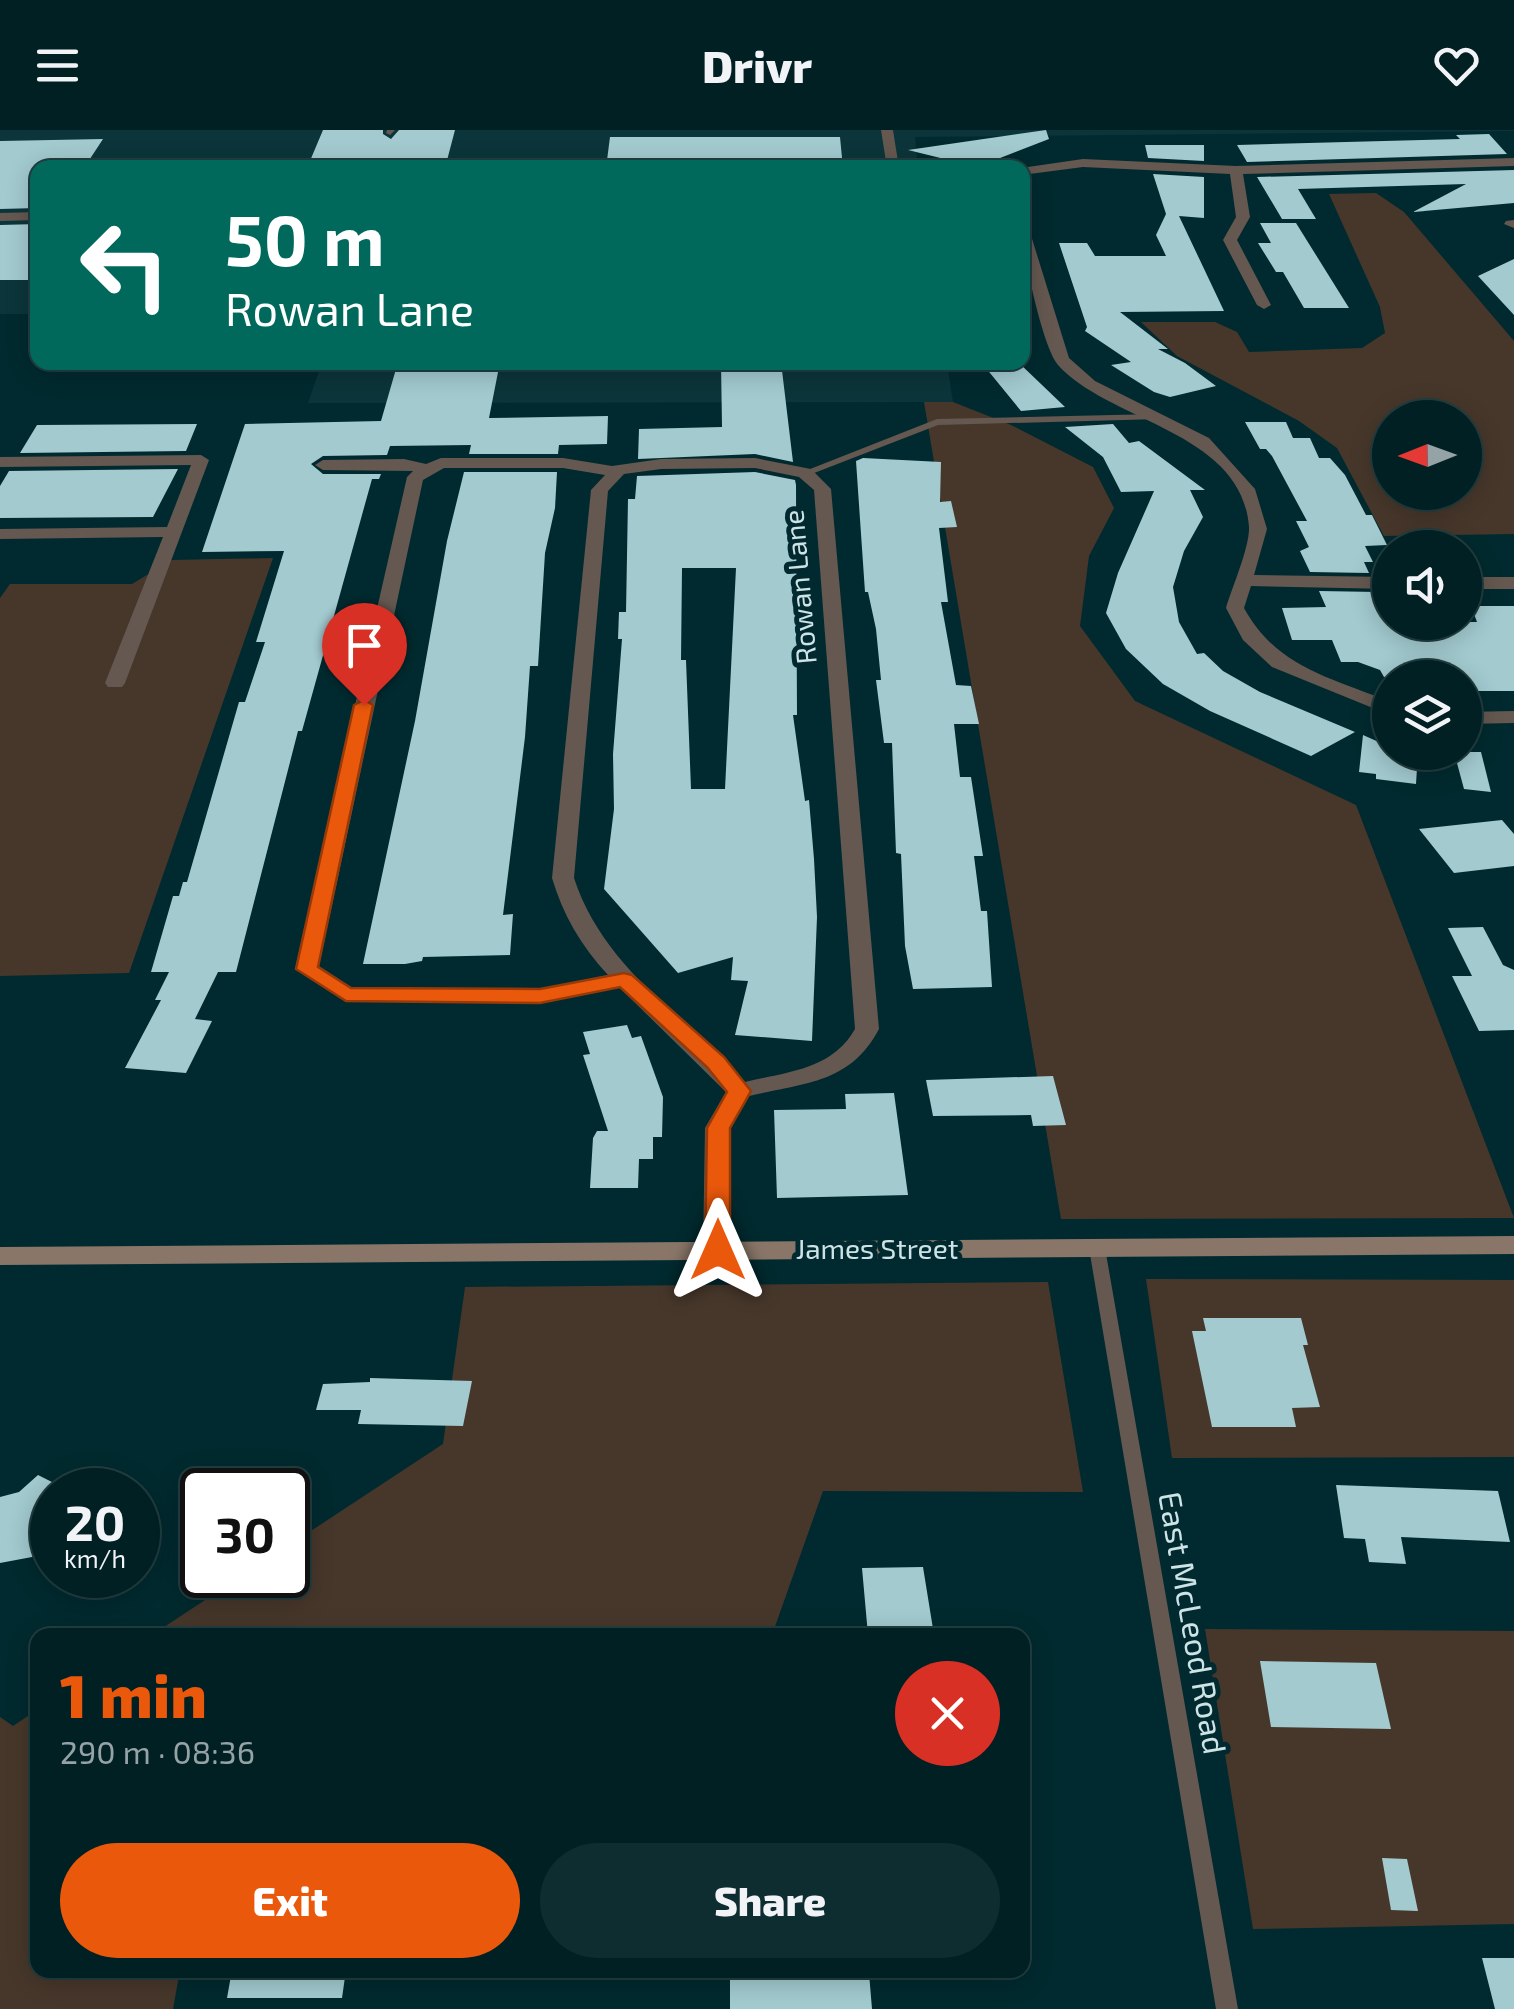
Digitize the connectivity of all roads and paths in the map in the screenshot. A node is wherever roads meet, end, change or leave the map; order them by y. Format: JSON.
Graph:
{"nodes":[{"id":1,"x":887,"y":130,"type":"edge"},
{"id":2,"x":892,"y":160,"type":"edge"},
{"id":3,"x":1514,"y":162,"type":"edge"},
{"id":4,"x":1030,"y":170,"type":"edge"},
{"id":5,"x":1236,"y":170,"type":"junction"},
{"id":6,"x":0,"y":216,"type":"edge"},
{"id":7,"x":30,"y":216,"type":"edge"},
{"id":8,"x":1030,"y":255,"type":"edge"},
{"id":9,"x":1264,"y":305,"type":"dead end"},
{"id":10,"x":1156,"y":418,"type":"junction"},
{"id":11,"x":0,"y":462,"type":"edge"},
{"id":12,"x":323,"y":465,"type":"dead end"},
{"id":13,"x":429,"y":470,"type":"junction"},
{"id":14,"x":612,"y":471,"type":"junction"},
{"id":15,"x":805,"y":472,"type":"junction"},
{"id":16,"x":174,"y":532,"type":"junction"},
{"id":17,"x":0,"y":534,"type":"edge"},
{"id":18,"x":1244,"y":580,"type":"junction"},
{"id":19,"x":1482,"y":583,"type":"edge"},
{"id":20,"x":1514,"y":583,"type":"edge"},
{"id":21,"x":1372,"y":584,"type":"edge"},
{"id":22,"x":116,"y":683,"type":"dead end"},
{"id":23,"x":1372,"y":702,"type":"edge"},
{"id":24,"x":1482,"y":718,"type":"edge"},
{"id":25,"x":1514,"y":718,"type":"edge"},
{"id":26,"x":624,"y":979,"type":"junction"},
{"id":27,"x":739,"y":1091,"type":"junction"},
{"id":28,"x":1514,"y":1245,"type":"edge"},
{"id":29,"x":1098,"y":1248,"type":"junction"},
{"id":30,"x":718,"y":1250,"type":"junction"},
{"id":31,"x":0,"y":1256,"type":"edge"},
{"id":32,"x":1227,"y":2009,"type":"edge"}],
"edges":[{"from":1,"to":2,"type":"street"},
{"from":3,"to":5,"type":"street"},
{"from":4,"to":5,"type":"street"},
{"from":5,"to":9,"type":"street"},
{"from":6,"to":7,"type":"street"},
{"from":8,"to":10,"type":"street"},
{"from":10,"to":15,"type":"lane"},
{"from":10,"to":18,"type":"street"},
{"from":11,"to":16,"type":"street"},
{"from":12,"to":13,"type":"street","name":"Rowan Lane"},
{"from":13,"to":14,"type":"street","name":"Rowan Lane"},
{"from":13,"to":26,"type":"street"},
{"from":14,"to":15,"type":"street","name":"Rowan Lane"},
{"from":14,"to":26,"type":"street"},
{"from":15,"to":27,"type":"street","name":"Rowan Lane"},
{"from":16,"to":17,"type":"street"},
{"from":16,"to":22,"type":"street"},
{"from":18,"to":21,"type":"street"},
{"from":18,"to":23,"type":"street"},
{"from":19,"to":20,"type":"street"},
{"from":24,"to":25,"type":"street"},
{"from":26,"to":27,"type":"street"},
{"from":27,"to":30,"type":"street"},
{"from":28,"to":29,"type":"main road","name":"James Street"},
{"from":29,"to":30,"type":"main road","name":"James Street"},
{"from":29,"to":32,"type":"lane","name":"East McLeod Road"},
{"from":30,"to":31,"type":"main road","name":"James Street"}]}
